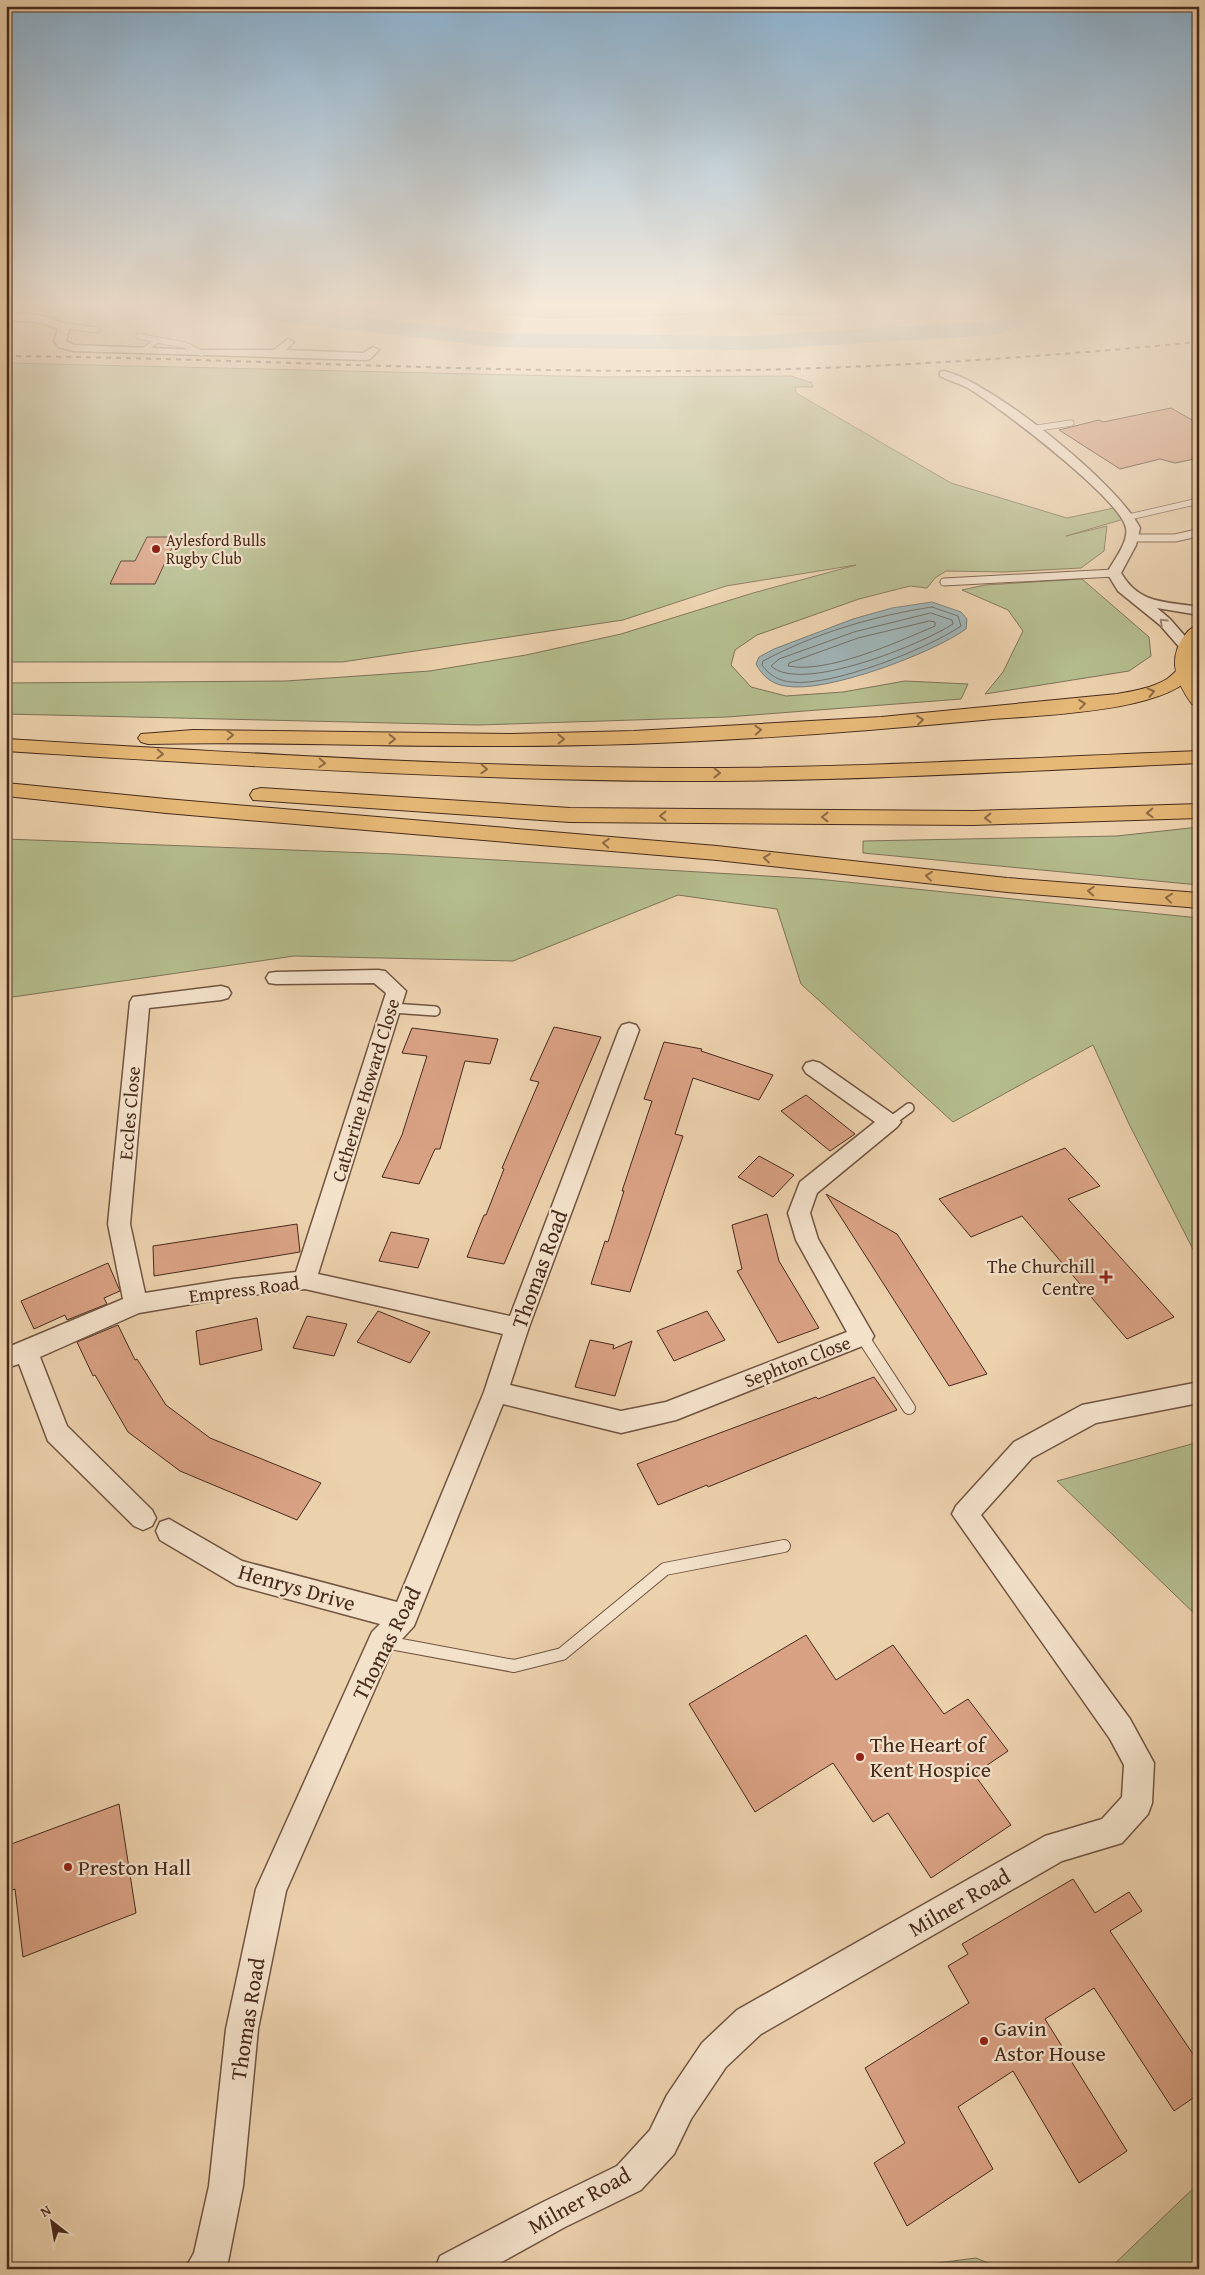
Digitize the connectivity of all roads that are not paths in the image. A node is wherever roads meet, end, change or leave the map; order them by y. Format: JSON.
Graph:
{"nodes":[{"id":1,"x":1007,"y":411,"type":"edge"},
{"id":2,"x":1071,"y":423,"type":"dead end"},
{"id":3,"x":1031,"y":429,"type":"junction"},
{"id":4,"x":1199,"y":500,"type":"edge"},
{"id":5,"x":1129,"y":517,"type":"junction"},
{"id":6,"x":1199,"y":532,"type":"edge"},
{"id":7,"x":1132,"y":538,"type":"junction"},
{"id":8,"x":1114,"y":573,"type":"junction"},
{"id":9,"x":944,"y":582,"type":"dead end"},
{"id":10,"x":1138,"y":600,"type":"junction"},
{"id":11,"x":1199,"y":610,"type":"edge"},
{"id":12,"x":1199,"y":630,"type":"edge"},
{"id":13,"x":1186,"y":646,"type":"junction"},
{"id":14,"x":1186,"y":672,"type":"junction"},
{"id":15,"x":1199,"y":700,"type":"edge"},
{"id":16,"x":6,"y":744,"type":"edge"},
{"id":17,"x":1199,"y":756,"type":"edge"},
{"id":18,"x":6,"y":781,"type":"edge"},
{"id":19,"x":6,"y":789,"type":"edge"},
{"id":20,"x":1199,"y":811,"type":"edge"},
{"id":21,"x":1199,"y":901,"type":"edge"},
{"id":22,"x":276,"y":978,"type":"dead end"},
{"id":23,"x":221,"y":993,"type":"dead end"},
{"id":24,"x":392,"y":1008,"type":"junction"},
{"id":25,"x":435,"y":1011,"type":"dead end"},
{"id":26,"x":629,"y":1030,"type":"dead end"},
{"id":27,"x":813,"y":1068,"type":"dead end"},
{"id":28,"x":909,"y":1108,"type":"dead end"},
{"id":29,"x":890,"y":1122,"type":"junction"},
{"id":30,"x":305,"y":1280,"type":"junction"},
{"id":31,"x":136,"y":1304,"type":"junction"},
{"id":32,"x":517,"y":1327,"type":"junction"},
{"id":33,"x":862,"y":1336,"type":"junction"},
{"id":34,"x":16,"y":1355,"type":"edge"},
{"id":35,"x":496,"y":1392,"type":"junction"},
{"id":36,"x":1199,"y":1392,"type":"edge"},
{"id":37,"x":909,"y":1408,"type":"dead end"},
{"id":38,"x":143,"y":1518,"type":"dead end"},
{"id":39,"x":169,"y":1531,"type":"dead end"},
{"id":40,"x":784,"y":1546,"type":"dead end"},
{"id":41,"x":404,"y":1617,"type":"junction"},
{"id":42,"x":382,"y":1641,"type":"junction"},
{"id":43,"x":212,"y":2266,"type":"edge"},
{"id":44,"x":453,"y":2269,"type":"edge"}],
"edges":[{"from":1,"to":3,"type":"street"},
{"from":2,"to":3,"type":"lane"},
{"from":3,"to":5,"type":"street"},
{"from":4,"to":5,"type":"lane"},
{"from":5,"to":7,"type":"street"},
{"from":6,"to":7,"type":"lane"},
{"from":7,"to":8,"type":"street"},
{"from":8,"to":9,"type":"lane"},
{"from":8,"to":10,"type":"street"},
{"from":10,"to":11,"type":"street"},
{"from":13,"to":10,"type":"street","one_way":true},
{"from":12,"to":13,"type":"main road"},
{"from":13,"to":14,"type":"main road"},
{"from":14,"to":15,"type":"main road"},
{"from":16,"to":14,"type":"main road","one_way":true},
{"from":16,"to":17,"type":"main road","one_way":true},
{"from":20,"to":18,"type":"main road","one_way":true},
{"from":21,"to":19,"type":"main road","one_way":true},
{"from":22,"to":24,"type":"street","name":"Catherine Howard Close"},
{"from":23,"to":31,"type":"street","name":"Eccles Close"},
{"from":24,"to":25,"type":"lane"},
{"from":24,"to":30,"type":"street","name":"Catherine Howard Close"},
{"from":26,"to":32,"type":"street","name":"Thomas Road"},
{"from":27,"to":29,"type":"street"},
{"from":28,"to":29,"type":"lane"},
{"from":29,"to":33,"type":"street","name":"Sephton Close"},
{"from":30,"to":31,"type":"street","name":"Empress Road"},
{"from":30,"to":32,"type":"street","name":"Empress Road"},
{"from":31,"to":34,"type":"street","name":"Empress Road"},
{"from":32,"to":35,"type":"street","name":"Thomas Road"},
{"from":33,"to":35,"type":"street","name":"Sephton Close"},
{"from":33,"to":37,"type":"lane"},
{"from":34,"to":38,"type":"street"},
{"from":35,"to":41,"type":"street","name":"Thomas Road"},
{"from":36,"to":44,"type":"street","name":"Milner Road"},
{"from":39,"to":41,"type":"street","name":"Henrys Drive"},
{"from":40,"to":42,"type":"lane"},
{"from":41,"to":42,"type":"street","name":"Thomas Road"},
{"from":42,"to":43,"type":"street","name":"Thomas Road"}]}
